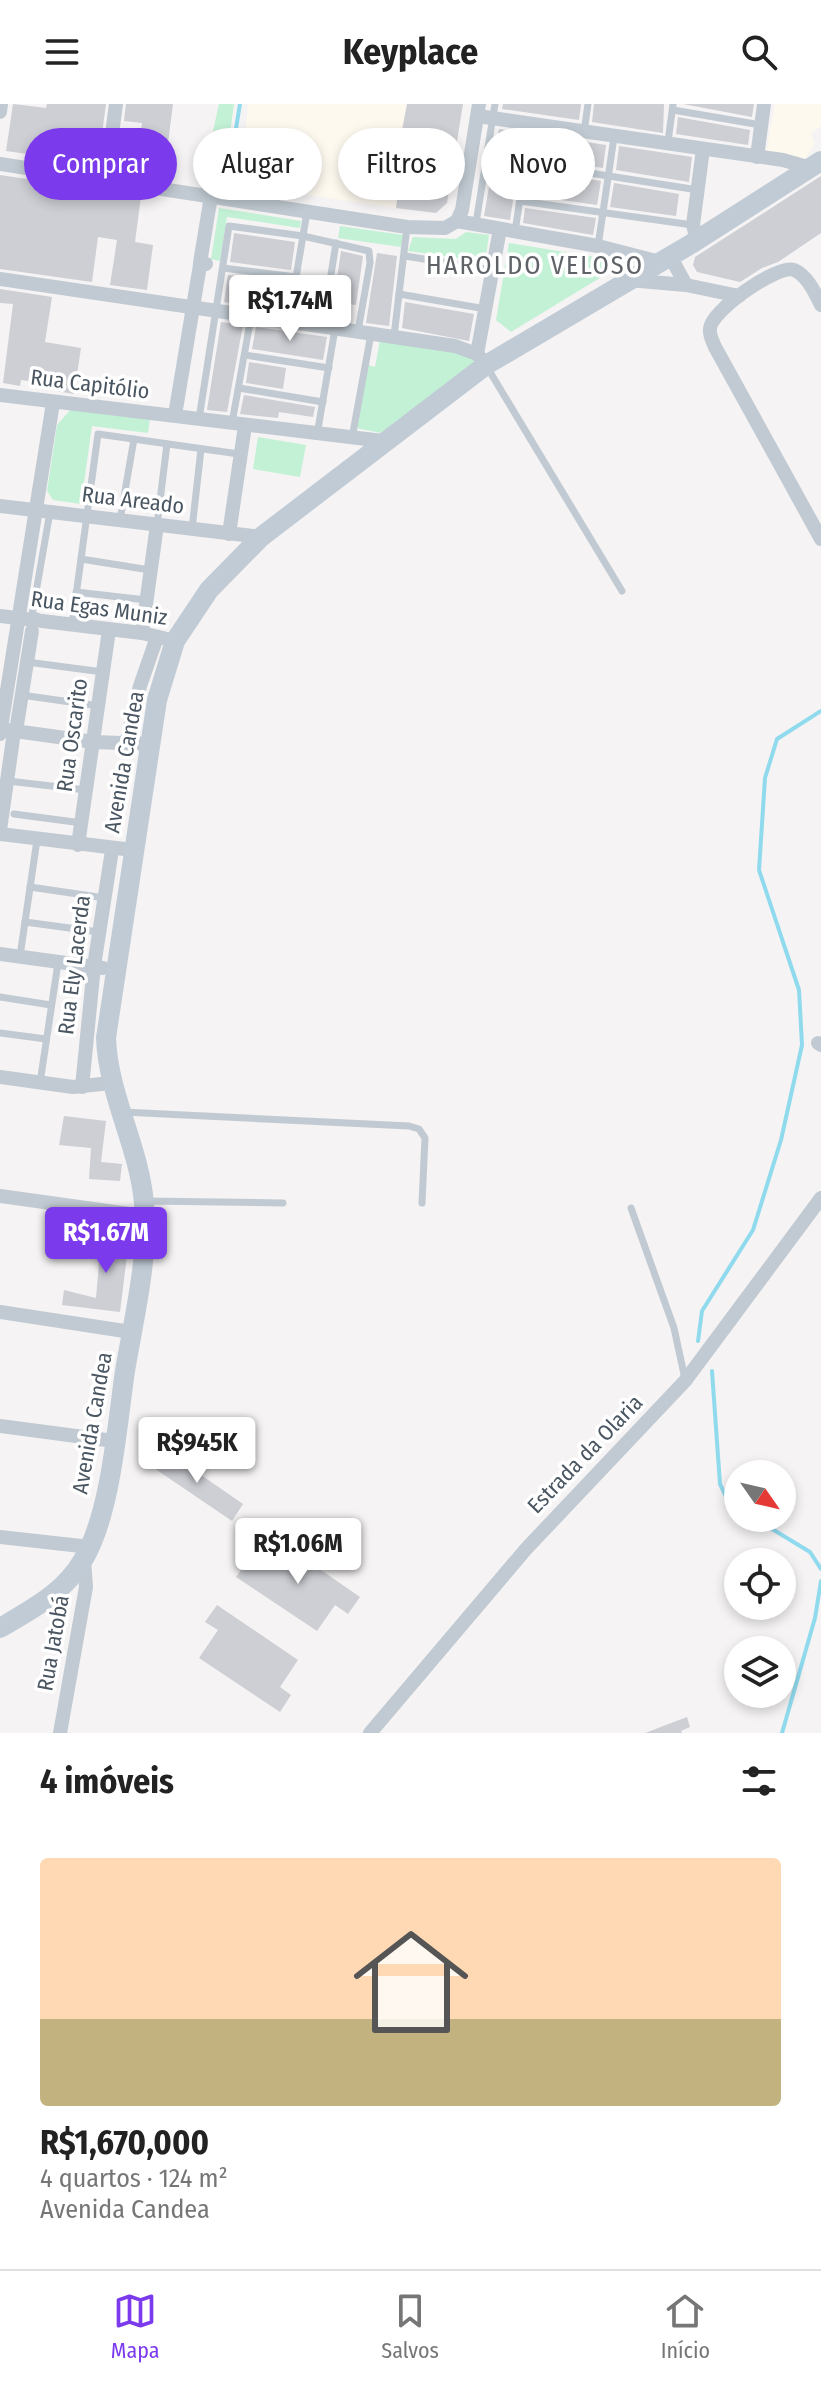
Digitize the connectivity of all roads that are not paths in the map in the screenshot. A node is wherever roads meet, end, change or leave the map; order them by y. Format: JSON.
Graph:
{"nodes":[{"id":1,"x":1,"y":104,"type":"edge"},
{"id":2,"x":116,"y":104,"type":"edge"},
{"id":3,"x":588,"y":104,"type":"edge"},
{"id":4,"x":764,"y":104,"type":"edge"},
{"id":5,"x":673,"y":107,"type":"edge"},
{"id":6,"x":478,"y":110,"type":"edge"},
{"id":7,"x":0,"y":112,"type":"edge"},
{"id":8,"x":494,"y":112,"type":"edge"},
{"id":9,"x":531,"y":125,"type":"junction"},
{"id":10,"x":762,"y":125,"type":"junction"},
{"id":11,"x":113,"y":128,"type":"edge"},
{"id":12,"x":531,"y":128,"type":"edge"},
{"id":13,"x":554,"y":128,"type":"edge"},
{"id":14,"x":585,"y":128,"type":"edge"},
{"id":15,"x":595,"y":134,"type":"edge"},
{"id":16,"x":614,"y":137,"type":"junction"},
{"id":17,"x":668,"y":142,"type":"junction"},
{"id":18,"x":703,"y":149,"type":"junction"},
{"id":19,"x":757,"y":157,"type":"junction"},
{"id":20,"x":0,"y":164,"type":"edge"},
{"id":21,"x":816,"y":164,"type":"edge"},
{"id":22,"x":24,"y":167,"type":"edge"},
{"id":23,"x":595,"y":176,"type":"edge"},
{"id":24,"x":607,"y":178,"type":"junction"},
{"id":25,"x":698,"y":190,"type":"junction"},
{"id":26,"x":210,"y":200,"type":"edge"},
{"id":27,"x":238,"y":200,"type":"edge"},
{"id":28,"x":520,"y":201,"type":"joint"},
{"id":29,"x":307,"y":210,"type":"junction"},
{"id":30,"x":603,"y":214,"type":"junction"},
{"id":31,"x":457,"y":221,"type":"junction"},
{"id":32,"x":476,"y":223,"type":"junction"},
{"id":33,"x":407,"y":227,"type":"junction"},
{"id":34,"x":508,"y":230,"type":"junction"},
{"id":35,"x":695,"y":233,"type":"junction"},
{"id":36,"x":303,"y":236,"type":"junction"},
{"id":37,"x":336,"y":243,"type":"junction"},
{"id":38,"x":598,"y":246,"type":"junction"},
{"id":39,"x":405,"y":256,"type":"junction"},
{"id":40,"x":665,"y":259,"type":"junction"},
{"id":41,"x":223,"y":268,"type":"junction"},
{"id":42,"x":493,"y":270,"type":"junction"},
{"id":43,"x":296,"y":277,"type":"junction"},
{"id":44,"x":0,"y":279,"type":"edge"},
{"id":45,"x":628,"y":280,"type":"junction"},
{"id":46,"x":686,"y":285,"type":"junction"},
{"id":47,"x":399,"y":294,"type":"junction"},
{"id":48,"x":739,"y":296,"type":"junction"},
{"id":49,"x":821,"y":305,"type":"edge"},
{"id":50,"x":192,"y":306,"type":"junction"},
{"id":51,"x":486,"y":309,"type":"junction"},
{"id":52,"x":218,"y":310,"type":"junction"},
{"id":53,"x":251,"y":314,"type":"junction"},
{"id":54,"x":289,"y":319,"type":"junction"},
{"id":55,"x":329,"y":326,"type":"junction"},
{"id":56,"x":364,"y":332,"type":"junction"},
{"id":57,"x":393,"y":336,"type":"junction"},
{"id":58,"x":245,"y":355,"type":"junction"},
{"id":59,"x":482,"y":359,"type":"junction"},
{"id":60,"x":329,"y":368,"type":"junction"},
{"id":61,"x":239,"y":388,"type":"junction"},
{"id":62,"x":0,"y":395,"type":"edge"},
{"id":63,"x":323,"y":402,"type":"junction"},
{"id":64,"x":53,"y":403,"type":"junction"},
{"id":65,"x":175,"y":415,"type":"junction"},
{"id":66,"x":199,"y":419,"type":"junction"},
{"id":67,"x":238,"y":425,"type":"junction"},
{"id":68,"x":317,"y":435,"type":"junction"},
{"id":69,"x":352,"y":438,"type":"junction"},
{"id":70,"x":134,"y":439,"type":"junction"},
{"id":71,"x":383,"y":441,"type":"junction"},
{"id":72,"x":167,"y":444,"type":"junction"},
{"id":73,"x":201,"y":449,"type":"junction"},
{"id":74,"x":239,"y":454,"type":"junction"},
{"id":75,"x":0,"y":506,"type":"edge"},
{"id":76,"x":43,"y":511,"type":"junction"},
{"id":77,"x":87,"y":517,"type":"junction"},
{"id":78,"x":120,"y":520,"type":"junction"},
{"id":79,"x":157,"y":525,"type":"junction"},
{"id":80,"x":192,"y":529,"type":"junction"},
{"id":81,"x":229,"y":534,"type":"junction"},
{"id":82,"x":261,"y":537,"type":"junction"},
{"id":83,"x":821,"y":539,"type":"edge"},
{"id":84,"x":81,"y":559,"type":"junction"},
{"id":85,"x":151,"y":570,"type":"junction"},
{"id":86,"x":622,"y":591,"type":"dead end"},
{"id":87,"x":76,"y":592,"type":"junction"},
{"id":88,"x":147,"y":601,"type":"junction"},
{"id":89,"x":0,"y":616,"type":"edge"},
{"id":90,"x":16,"y":618,"type":"junction"},
{"id":91,"x":72,"y":622,"type":"junction"},
{"id":92,"x":32,"y":623,"type":"junction"},
{"id":93,"x":109,"y":630,"type":"junction"},
{"id":94,"x":158,"y":637,"type":"junction"},
{"id":95,"x":27,"y":662,"type":"junction"},
{"id":96,"x":103,"y":672,"type":"junction"},
{"id":97,"x":21,"y":695,"type":"junction"},
{"id":98,"x":99,"y":706,"type":"junction"},
{"id":99,"x":6,"y":733,"type":"edge"},
{"id":100,"x":94,"y":742,"type":"junction"},
{"id":101,"x":126,"y":744,"type":"junction"},
{"id":102,"x":150,"y":744,"type":"junction"},
{"id":103,"x":8,"y":781,"type":"junction"},
{"id":104,"x":86,"y":790,"type":"junction"},
{"id":105,"x":14,"y":814,"type":"dead end"},
{"id":106,"x":82,"y":823,"type":"junction"},
{"id":107,"x":0,"y":832,"type":"edge"},
{"id":108,"x":37,"y":840,"type":"junction"},
{"id":109,"x":78,"y":845,"type":"junction"},
{"id":110,"x":112,"y":850,"type":"junction"},
{"id":111,"x":133,"y":850,"type":"junction"},
{"id":112,"x":30,"y":887,"type":"junction"},
{"id":113,"x":105,"y":898,"type":"junction"},
{"id":114,"x":25,"y":922,"type":"junction"},
{"id":115,"x":99,"y":932,"type":"junction"},
{"id":116,"x":0,"y":954,"type":"edge"},
{"id":117,"x":20,"y":956,"type":"junction"},
{"id":118,"x":58,"y":961,"type":"junction"},
{"id":119,"x":94,"y":966,"type":"junction"},
{"id":120,"x":116,"y":970,"type":"junction"},
{"id":121,"x":0,"y":997,"type":"edge"},
{"id":122,"x":51,"y":1005,"type":"junction"},
{"id":123,"x":0,"y":1033,"type":"edge"},
{"id":124,"x":46,"y":1039,"type":"junction"},
{"id":125,"x":0,"y":1077,"type":"edge"},
{"id":126,"x":40,"y":1083,"type":"junction"},
{"id":127,"x":111,"y":1083,"type":"junction"},
{"id":128,"x":82,"y":1087,"type":"junction"},
{"id":129,"x":121,"y":1112,"type":"junction"},
{"id":130,"x":0,"y":1196,"type":"edge"},
{"id":131,"x":821,"y":1198,"type":"edge"},
{"id":132,"x":283,"y":1203,"type":"dead end"},
{"id":133,"x":422,"y":1203,"type":"dead end"},
{"id":134,"x":144,"y":1208,"type":"junction"},
{"id":135,"x":631,"y":1208,"type":"dead end"},
{"id":136,"x":0,"y":1312,"type":"edge"},
{"id":137,"x":131,"y":1332,"type":"junction"},
{"id":138,"x":685,"y":1381,"type":"junction"},
{"id":139,"x":0,"y":1426,"type":"edge"},
{"id":140,"x":114,"y":1441,"type":"junction"},
{"id":141,"x":0,"y":1537,"type":"edge"},
{"id":142,"x":87,"y":1553,"type":"junction"},
{"id":143,"x":0,"y":1628,"type":"edge"},
{"id":144,"x":60,"y":1733,"type":"edge"},
{"id":145,"x":370,"y":1733,"type":"edge"}],
"edges":[{"from":1,"to":7,"type":"street"},
{"from":2,"to":11,"type":"street"},
{"from":3,"to":14,"type":"lane"},
{"from":4,"to":10,"type":"street"},
{"from":5,"to":10,"type":"lane"},
{"from":5,"to":17,"type":"lane"},
{"from":6,"to":8,"type":"street"},
{"from":6,"to":31,"type":"street"},
{"from":8,"to":9,"type":"street"},
{"from":8,"to":32,"type":"lane"},
{"from":9,"to":12,"type":"lane"},
{"from":9,"to":13,"type":"street"},
{"from":10,"to":19,"type":"street"},
{"from":15,"to":16,"type":"street"},
{"from":16,"to":17,"type":"street"},
{"from":16,"to":24,"type":"lane"},
{"from":17,"to":18,"type":"street"},
{"from":18,"to":19,"type":"street"},
{"from":18,"to":25,"type":"street"},
{"from":19,"to":21,"type":"street"},
{"from":20,"to":22,"type":"street"},
{"from":21,"to":35,"type":"main road","name":"Avenida Candea"},
{"from":23,"to":24,"type":"lane"},
{"from":24,"to":25,"type":"lane"},
{"from":24,"to":30,"type":"lane"},
{"from":25,"to":35,"type":"street"},
{"from":26,"to":50,"type":"street"},
{"from":27,"to":29,"type":"street"},
{"from":28,"to":30,"type":"lane"},
{"from":28,"to":34,"type":"lane"},
{"from":29,"to":33,"type":"street"},
{"from":29,"to":36,"type":"lane"},
{"from":30,"to":35,"type":"lane"},
{"from":30,"to":38,"type":"lane"},
{"from":31,"to":32,"type":"street"},
{"from":31,"to":33,"type":"street"},
{"from":32,"to":34,"type":"street"},
{"from":33,"to":39,"type":"lane"},
{"from":34,"to":38,"type":"street"},
{"from":34,"to":42,"type":"street"},
{"from":35,"to":40,"type":"main road","name":"Avenida Candea"},
{"from":36,"to":37,"type":"lane"},
{"from":36,"to":41,"type":"lane"},
{"from":36,"to":43,"type":"lane"},
{"from":37,"to":55,"type":"lane"},
{"from":37,"to":56,"type":"lane"},
{"from":38,"to":40,"type":"street"},
{"from":39,"to":42,"type":"lane"},
{"from":39,"to":47,"type":"lane"},
{"from":40,"to":45,"type":"main road","name":"Avenida Candea"},
{"from":40,"to":46,"type":"street"},
{"from":41,"to":43,"type":"lane"},
{"from":41,"to":52,"type":"lane"},
{"from":42,"to":51,"type":"street"},
{"from":43,"to":54,"type":"lane"},
{"from":44,"to":50,"type":"street"},
{"from":45,"to":46,"type":"street"},
{"from":45,"to":59,"type":"main road","name":"Avenida Candea"},
{"from":46,"to":48,"type":"street"},
{"from":47,"to":51,"type":"lane"},
{"from":47,"to":57,"type":"lane"},
{"from":48,"to":49,"type":"street"},
{"from":48,"to":83,"type":"street"},
{"from":50,"to":52,"type":"street"},
{"from":50,"to":65,"type":"street"},
{"from":51,"to":59,"type":"street"},
{"from":52,"to":53,"type":"street"},
{"from":52,"to":66,"type":"lane"},
{"from":53,"to":54,"type":"street"},
{"from":53,"to":58,"type":"lane"},
{"from":54,"to":55,"type":"street"},
{"from":55,"to":56,"type":"street"},
{"from":55,"to":60,"type":"lane"},
{"from":56,"to":57,"type":"street"},
{"from":56,"to":69,"type":"lane"},
{"from":57,"to":59,"type":"street"},
{"from":58,"to":60,"type":"lane"},
{"from":58,"to":61,"type":"lane"},
{"from":59,"to":71,"type":"main road","name":"Avenida Candea"},
{"from":59,"to":86,"type":"lane"},
{"from":60,"to":63,"type":"lane"},
{"from":61,"to":63,"type":"lane"},
{"from":61,"to":67,"type":"lane"},
{"from":62,"to":64,"type":"street","name":"Rua Capitólio"},
{"from":63,"to":68,"type":"lane"},
{"from":64,"to":65,"type":"street","name":"Rua Capitólio"},
{"from":64,"to":76,"type":"street"},
{"from":65,"to":66,"type":"street","name":"Rua Capitólio"},
{"from":66,"to":67,"type":"street","name":"Rua Capitólio"},
{"from":67,"to":68,"type":"street","name":"Rua Capitólio"},
{"from":67,"to":74,"type":"street"},
{"from":68,"to":69,"type":"street","name":"Rua Capitólio"},
{"from":69,"to":71,"type":"street","name":"Rua Capitólio"},
{"from":70,"to":72,"type":"lane"},
{"from":70,"to":77,"type":"lane"},
{"from":70,"to":78,"type":"lane"},
{"from":71,"to":82,"type":"main road","name":"Avenida Candea"},
{"from":72,"to":73,"type":"lane"},
{"from":72,"to":79,"type":"lane"},
{"from":73,"to":74,"type":"lane"},
{"from":73,"to":80,"type":"lane"},
{"from":74,"to":81,"type":"street"},
{"from":75,"to":76,"type":"street","name":"Rua Areado"},
{"from":76,"to":77,"type":"street","name":"Rua Areado"},
{"from":76,"to":90,"type":"street"},
{"from":76,"to":92,"type":"lane"},
{"from":77,"to":78,"type":"street","name":"Rua Areado"},
{"from":77,"to":84,"type":"lane"},
{"from":78,"to":79,"type":"street","name":"Rua Areado"},
{"from":79,"to":80,"type":"street","name":"Rua Areado"},
{"from":79,"to":85,"type":"street"},
{"from":80,"to":81,"type":"street","name":"Rua Areado"},
{"from":81,"to":82,"type":"street","name":"Rua Areado"},
{"from":82,"to":94,"type":"main road","name":"Avenida Candea"},
{"from":84,"to":85,"type":"lane"},
{"from":84,"to":87,"type":"lane"},
{"from":85,"to":88,"type":"street"},
{"from":87,"to":88,"type":"lane"},
{"from":87,"to":91,"type":"lane"},
{"from":88,"to":94,"type":"street"},
{"from":89,"to":90,"type":"street","name":"Rua Egas Muniz"},
{"from":90,"to":91,"type":"street","name":"Rua Egas Muniz"},
{"from":90,"to":99,"type":"street"},
{"from":91,"to":92,"type":"lane","name":"Rua Egas Muniz"},
{"from":91,"to":93,"type":"street","name":"Rua Egas Muniz"},
{"from":92,"to":95,"type":"street"},
{"from":93,"to":94,"type":"street","name":"Rua Egas Muniz"},
{"from":93,"to":96,"type":"street","name":"Rua Oscarito"},
{"from":94,"to":101,"type":"street"},
{"from":94,"to":102,"type":"main road","name":"Avenida Candea"},
{"from":95,"to":96,"type":"lane"},
{"from":95,"to":97,"type":"street"},
{"from":96,"to":98,"type":"street","name":"Rua Oscarito"},
{"from":97,"to":98,"type":"lane"},
{"from":97,"to":99,"type":"street"},
{"from":98,"to":100,"type":"street","name":"Rua Oscarito"},
{"from":99,"to":100,"type":"street"},
{"from":99,"to":103,"type":"street"},
{"from":100,"to":101,"type":"street"},
{"from":100,"to":104,"type":"street","name":"Rua Oscarito"},
{"from":101,"to":102,"type":"street"},
{"from":102,"to":111,"type":"main road","name":"Avenida Candea"},
{"from":103,"to":104,"type":"lane"},
{"from":103,"to":107,"type":"street"},
{"from":104,"to":106,"type":"street","name":"Rua Oscarito"},
{"from":105,"to":106,"type":"lane"},
{"from":106,"to":109,"type":"street","name":"Rua Oscarito"},
{"from":107,"to":108,"type":"street"},
{"from":108,"to":109,"type":"street"},
{"from":108,"to":112,"type":"lane"},
{"from":109,"to":110,"type":"street"},
{"from":110,"to":111,"type":"street"},
{"from":110,"to":113,"type":"street","name":"Rua Ely Lacerda"},
{"from":111,"to":120,"type":"main road","name":"Avenida Candea"},
{"from":112,"to":113,"type":"lane"},
{"from":112,"to":114,"type":"lane"},
{"from":113,"to":115,"type":"street","name":"Rua Ely Lacerda"},
{"from":114,"to":115,"type":"lane"},
{"from":114,"to":117,"type":"lane"},
{"from":115,"to":119,"type":"street","name":"Rua Ely Lacerda"},
{"from":116,"to":117,"type":"street"},
{"from":117,"to":118,"type":"street"},
{"from":118,"to":119,"type":"street"},
{"from":118,"to":122,"type":"lane"},
{"from":119,"to":120,"type":"street"},
{"from":119,"to":128,"type":"street","name":"Rua Ely Lacerda"},
{"from":120,"to":127,"type":"main road","name":"Avenida Candea"},
{"from":121,"to":122,"type":"lane"},
{"from":122,"to":124,"type":"lane"},
{"from":123,"to":124,"type":"lane"},
{"from":124,"to":126,"type":"lane"},
{"from":125,"to":126,"type":"street"},
{"from":126,"to":128,"type":"street"},
{"from":127,"to":128,"type":"street"},
{"from":127,"to":129,"type":"main road","name":"Avenida Candea"},
{"from":129,"to":133,"type":"lane"},
{"from":129,"to":134,"type":"main road","name":"Avenida Candea"},
{"from":130,"to":134,"type":"street"},
{"from":131,"to":138,"type":"street","name":"Estrada da Olaria"},
{"from":132,"to":134,"type":"lane"},
{"from":134,"to":137,"type":"main road","name":"Avenida Candea"},
{"from":135,"to":138,"type":"lane"},
{"from":136,"to":137,"type":"street"},
{"from":137,"to":140,"type":"main road","name":"Avenida Candea"},
{"from":138,"to":145,"type":"street","name":"Estrada da Olaria"},
{"from":139,"to":140,"type":"street"},
{"from":140,"to":142,"type":"main road","name":"Avenida Candea"},
{"from":141,"to":142,"type":"street"},
{"from":142,"to":143,"type":"main road"},
{"from":142,"to":144,"type":"street","name":"Rua Jatobá"}]}
